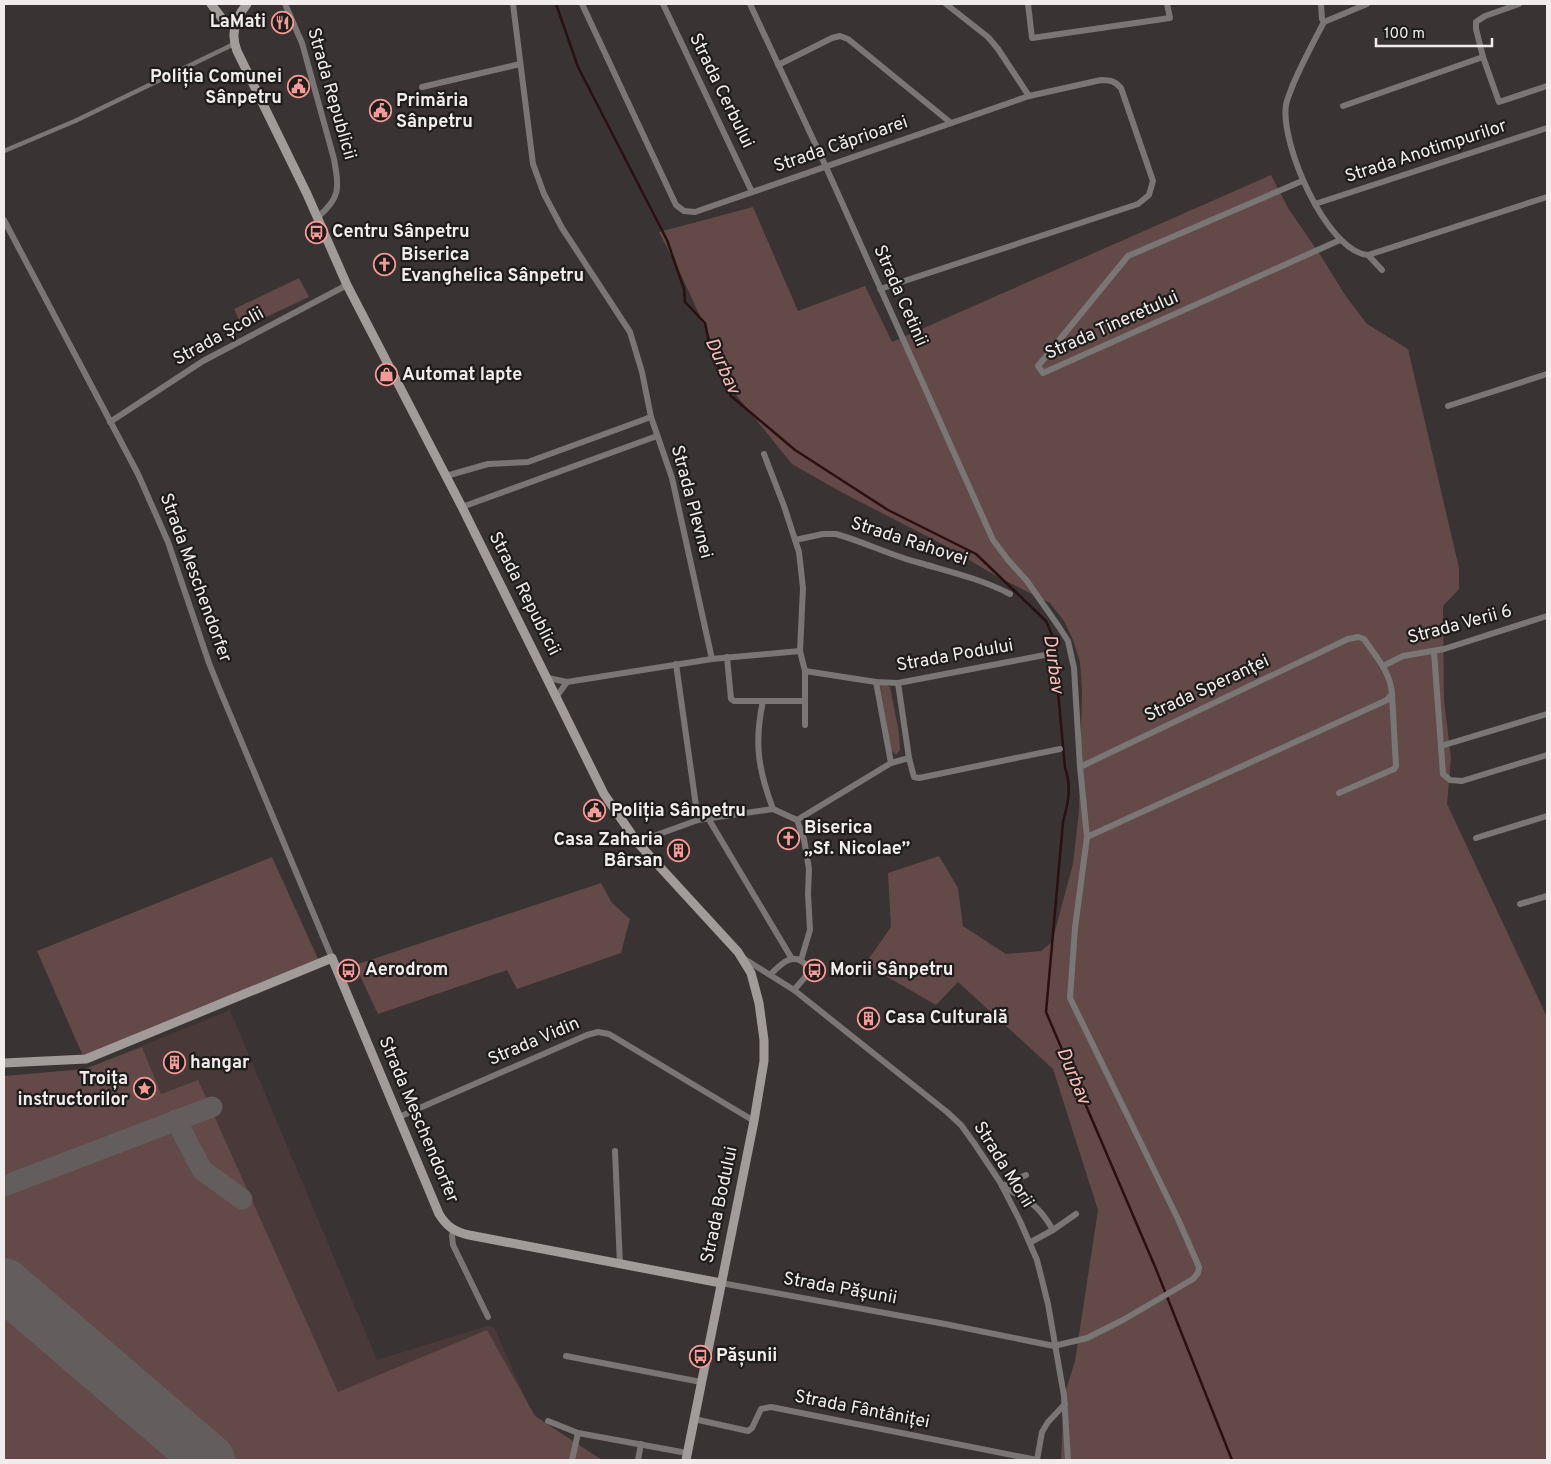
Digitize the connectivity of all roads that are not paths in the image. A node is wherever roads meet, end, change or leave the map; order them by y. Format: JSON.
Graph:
{"nodes":[{"id":1,"x":211,"y":4,"type":"edge"},
{"id":2,"x":247,"y":4,"type":"edge"},
{"id":3,"x":513,"y":4,"type":"edge"},
{"id":4,"x":582,"y":4,"type":"edge"},
{"id":5,"x":662,"y":4,"type":"edge"},
{"id":6,"x":750,"y":4,"type":"edge"},
{"id":7,"x":946,"y":4,"type":"edge"},
{"id":8,"x":1028,"y":4,"type":"edge"},
{"id":9,"x":1167,"y":4,"type":"edge"},
{"id":10,"x":1321,"y":4,"type":"edge"},
{"id":11,"x":1367,"y":4,"type":"edge"},
{"id":12,"x":1519,"y":4,"type":"edge"},
{"id":13,"x":286,"y":6,"type":"edge"},
{"id":14,"x":1324,"y":22,"type":"junction"},
{"id":15,"x":235,"y":24,"type":"junction"},
{"id":16,"x":234,"y":44,"type":"junction"},
{"id":17,"x":1483,"y":57,"type":"junction"},
{"id":18,"x":520,"y":64,"type":"junction"},
{"id":19,"x":778,"y":65,"type":"junction"},
{"id":20,"x":422,"y":86,"type":"dead end"},
{"id":21,"x":1547,"y":86,"type":"edge"},
{"id":22,"x":1029,"y":96,"type":"junction"},
{"id":23,"x":1343,"y":106,"type":"dead end"},
{"id":24,"x":951,"y":123,"type":"junction"},
{"id":25,"x":1547,"y":128,"type":"edge"},
{"id":26,"x":4,"y":151,"type":"edge"},
{"id":27,"x":826,"y":166,"type":"junction"},
{"id":28,"x":1302,"y":181,"type":"junction"},
{"id":29,"x":752,"y":192,"type":"junction"},
{"id":30,"x":1547,"y":197,"type":"edge"},
{"id":31,"x":1315,"y":204,"type":"junction"},
{"id":32,"x":318,"y":217,"type":"junction"},
{"id":33,"x":4,"y":220,"type":"edge"},
{"id":34,"x":1340,"y":240,"type":"junction"},
{"id":35,"x":1368,"y":255,"type":"junction"},
{"id":36,"x":1382,"y":270,"type":"dead end"},
{"id":37,"x":347,"y":285,"type":"junction"},
{"id":38,"x":880,"y":289,"type":"junction"},
{"id":39,"x":1547,"y":374,"type":"edge"},
{"id":40,"x":1448,"y":406,"type":"dead end"},
{"id":41,"x":651,"y":417,"type":"junction"},
{"id":42,"x":110,"y":422,"type":"junction"},
{"id":43,"x":657,"y":436,"type":"junction"},
{"id":44,"x":764,"y":454,"type":"dead end"},
{"id":45,"x":446,"y":476,"type":"junction"},
{"id":46,"x":462,"y":507,"type":"junction"},
{"id":47,"x":795,"y":540,"type":"junction"},
{"id":48,"x":1010,"y":594,"type":"dead end"},
{"id":49,"x":1547,"y":616,"type":"edge"},
{"id":50,"x":800,"y":651,"type":"junction"},
{"id":51,"x":1434,"y":652,"type":"junction"},
{"id":52,"x":1050,"y":654,"type":"dead end"},
{"id":53,"x":727,"y":657,"type":"junction"},
{"id":54,"x":712,"y":659,"type":"junction"},
{"id":55,"x":676,"y":664,"type":"junction"},
{"id":56,"x":1383,"y":666,"type":"junction"},
{"id":57,"x":804,"y":671,"type":"junction"},
{"id":58,"x":548,"y":678,"type":"junction"},
{"id":59,"x":568,"y":682,"type":"junction"},
{"id":60,"x":876,"y":682,"type":"junction"},
{"id":61,"x":898,"y":683,"type":"junction"},
{"id":62,"x":1392,"y":694,"type":"junction"},
{"id":63,"x":557,"y":696,"type":"junction"},
{"id":64,"x":763,"y":701,"type":"junction"},
{"id":65,"x":804,"y":701,"type":"junction"},
{"id":66,"x":1547,"y":714,"type":"edge"},
{"id":67,"x":805,"y":725,"type":"dead end"},
{"id":68,"x":1441,"y":746,"type":"junction"},
{"id":69,"x":1060,"y":749,"type":"dead end"},
{"id":70,"x":1547,"y":755,"type":"edge"},
{"id":71,"x":909,"y":758,"type":"junction"},
{"id":72,"x":891,"y":763,"type":"junction"},
{"id":73,"x":1080,"y":767,"type":"junction"},
{"id":74,"x":1339,"y":793,"type":"dead end"},
{"id":75,"x":773,"y":809,"type":"junction"},
{"id":76,"x":1547,"y":816,"type":"edge"},
{"id":77,"x":708,"y":818,"type":"junction"},
{"id":78,"x":698,"y":820,"type":"junction"},
{"id":79,"x":797,"y":820,"type":"junction"},
{"id":80,"x":1087,"y":837,"type":"junction"},
{"id":81,"x":1476,"y":838,"type":"dead end"},
{"id":82,"x":637,"y":842,"type":"junction"},
{"id":83,"x":1547,"y":896,"type":"edge"},
{"id":84,"x":1520,"y":904,"type":"dead end"},
{"id":85,"x":332,"y":958,"type":"junction"},
{"id":86,"x":743,"y":958,"type":"junction"},
{"id":87,"x":792,"y":958,"type":"junction"},
{"id":88,"x":801,"y":960,"type":"junction"},
{"id":89,"x":764,"y":970,"type":"junction"},
{"id":90,"x":751,"y":973,"type":"junction"},
{"id":91,"x":771,"y":974,"type":"junction"},
{"id":92,"x":794,"y":990,"type":"junction"},
{"id":93,"x":4,"y":1063,"type":"edge"},
{"id":94,"x":399,"y":1117,"type":"junction"},
{"id":95,"x":754,"y":1121,"type":"junction"},
{"id":96,"x":615,"y":1151,"type":"dead end"},
{"id":97,"x":1026,"y":1175,"type":"dead end"},
{"id":98,"x":1002,"y":1186,"type":"junction"},
{"id":99,"x":1076,"y":1214,"type":"dead end"},
{"id":100,"x":453,"y":1230,"type":"junction"},
{"id":101,"x":1053,"y":1230,"type":"junction"},
{"id":102,"x":1030,"y":1242,"type":"junction"},
{"id":103,"x":620,"y":1265,"type":"junction"},
{"id":104,"x":720,"y":1283,"type":"junction"},
{"id":105,"x":488,"y":1317,"type":"dead end"},
{"id":106,"x":1054,"y":1346,"type":"junction"},
{"id":107,"x":566,"y":1356,"type":"dead end"},
{"id":108,"x":701,"y":1382,"type":"junction"},
{"id":109,"x":1065,"y":1404,"type":"junction"},
{"id":110,"x":694,"y":1419,"type":"junction"},
{"id":111,"x":548,"y":1421,"type":"dead end"},
{"id":112,"x":578,"y":1433,"type":"junction"},
{"id":113,"x":641,"y":1444,"type":"junction"},
{"id":114,"x":686,"y":1456,"type":"edge"},
{"id":115,"x":572,"y":1460,"type":"edge"},
{"id":116,"x":638,"y":1460,"type":"edge"},
{"id":117,"x":1037,"y":1460,"type":"edge"},
{"id":118,"x":1068,"y":1460,"type":"edge"}],
"edges":[{"from":1,"to":15,"type":"main road"},
{"from":2,"to":15,"type":"main road"},
{"from":3,"to":18,"type":"street","name":"Strada Plevnei"},
{"from":4,"to":29,"type":"street","name":"Strada Căprioarei"},
{"from":5,"to":29,"type":"street","name":"Strada Cerbului"},
{"from":6,"to":19,"type":"street","name":"Strada Cetinii"},
{"from":7,"to":22,"type":"street"},
{"from":8,"to":9,"type":"street"},
{"from":10,"to":14,"type":"street"},
{"from":11,"to":14,"type":"street"},
{"from":12,"to":17,"type":"street"},
{"from":13,"to":32,"type":"street","name":"Strada Republicii"},
{"from":14,"to":28,"type":"street"},
{"from":15,"to":16,"type":"main road","name":"Strada Republicii"},
{"from":16,"to":26,"type":"street"},
{"from":16,"to":32,"type":"main road","name":"Strada Republicii"},
{"from":17,"to":21,"type":"street"},
{"from":17,"to":23,"type":"street"},
{"from":18,"to":20,"type":"street"},
{"from":18,"to":41,"type":"street","name":"Strada Plevnei"},
{"from":19,"to":24,"type":"street"},
{"from":19,"to":27,"type":"street","name":"Strada Cetinii"},
{"from":22,"to":24,"type":"street","name":"Strada Căprioarei"},
{"from":22,"to":38,"type":"street","name":"Strada Căprioarei"},
{"from":24,"to":27,"type":"street","name":"Strada Căprioarei"},
{"from":25,"to":31,"type":"street","name":"Strada Anotimpurilor"},
{"from":27,"to":29,"type":"street","name":"Strada Căprioarei"},
{"from":27,"to":38,"type":"street","name":"Strada Cetinii"},
{"from":28,"to":31,"type":"street"},
{"from":28,"to":34,"type":"street","name":"Strada Tineretului"},
{"from":30,"to":35,"type":"street"},
{"from":31,"to":34,"type":"street"},
{"from":32,"to":37,"type":"main road","name":"Strada Republicii"},
{"from":33,"to":42,"type":"street","name":"Strada Meschendorfer"},
{"from":34,"to":35,"type":"street"},
{"from":35,"to":36,"type":"street"},
{"from":37,"to":42,"type":"street","name":"Strada Școlii"},
{"from":37,"to":45,"type":"main road","name":"Strada Republicii"},
{"from":38,"to":73,"type":"street","name":"Strada Cetinii"},
{"from":39,"to":40,"type":"street"},
{"from":41,"to":43,"type":"street","name":"Strada Plevnei"},
{"from":41,"to":45,"type":"street"},
{"from":42,"to":85,"type":"street","name":"Strada Meschendorfer"},
{"from":43,"to":46,"type":"street"},
{"from":43,"to":54,"type":"street","name":"Strada Plevnei"},
{"from":44,"to":47,"type":"street"},
{"from":45,"to":46,"type":"main road","name":"Strada Republicii"},
{"from":46,"to":58,"type":"main road","name":"Strada Republicii"},
{"from":47,"to":48,"type":"street","name":"Strada Rahovei"},
{"from":47,"to":50,"type":"street"},
{"from":49,"to":51,"type":"street","name":"Strada Verii 6"},
{"from":50,"to":53,"type":"street"},
{"from":50,"to":57,"type":"street"},
{"from":51,"to":56,"type":"street","name":"Strada Verii 6"},
{"from":51,"to":68,"type":"street"},
{"from":52,"to":61,"type":"street","name":"Strada Podului"},
{"from":53,"to":54,"type":"street"},
{"from":53,"to":64,"type":"street"},
{"from":54,"to":55,"type":"street"},
{"from":55,"to":59,"type":"street"},
{"from":55,"to":78,"type":"street"},
{"from":56,"to":62,"type":"street"},
{"from":56,"to":73,"type":"street","name":"Strada Speranței"},
{"from":57,"to":60,"type":"street","name":"Strada Podului"},
{"from":57,"to":65,"type":"street"},
{"from":58,"to":59,"type":"street"},
{"from":58,"to":63,"type":"main road","name":"Strada Republicii"},
{"from":59,"to":63,"type":"street"},
{"from":60,"to":61,"type":"street","name":"Strada Podului"},
{"from":60,"to":72,"type":"street"},
{"from":61,"to":71,"type":"street"},
{"from":62,"to":74,"type":"street"},
{"from":62,"to":80,"type":"street"},
{"from":63,"to":82,"type":"main road","name":"Strada Republicii"},
{"from":64,"to":65,"type":"street"},
{"from":64,"to":75,"type":"street"},
{"from":65,"to":67,"type":"street"},
{"from":66,"to":68,"type":"street"},
{"from":68,"to":70,"type":"street"},
{"from":69,"to":71,"type":"street"},
{"from":71,"to":72,"type":"street"},
{"from":72,"to":79,"type":"street"},
{"from":73,"to":80,"type":"street","name":"Strada Cetinii"},
{"from":75,"to":77,"type":"street"},
{"from":75,"to":79,"type":"street"},
{"from":76,"to":81,"type":"street"},
{"from":77,"to":78,"type":"street"},
{"from":77,"to":87,"type":"street"},
{"from":78,"to":82,"type":"street"},
{"from":79,"to":88,"type":"street"},
{"from":80,"to":106,"type":"street","name":"Strada Cetinii"},
{"from":82,"to":86,"type":"main road","name":"Strada Republicii"},
{"from":83,"to":84,"type":"street"},
{"from":85,"to":93,"type":"main road"},
{"from":85,"to":94,"type":"main road","name":"Strada Meschendorfer"},
{"from":86,"to":89,"type":"street","name":"Strada Morii"},
{"from":86,"to":90,"type":"main road","name":"Strada Bodului"},
{"from":87,"to":88,"type":"street"},
{"from":87,"to":91,"type":"street"},
{"from":88,"to":92,"type":"street"},
{"from":89,"to":90,"type":"street"},
{"from":89,"to":91,"type":"street","name":"Strada Morii"},
{"from":90,"to":95,"type":"main road","name":"Strada Bodului"},
{"from":91,"to":92,"type":"street","name":"Strada Morii"},
{"from":92,"to":98,"type":"street","name":"Strada Morii"},
{"from":94,"to":95,"type":"street","name":"Strada Vidin"},
{"from":94,"to":100,"type":"main road","name":"Strada Meschendorfer"},
{"from":95,"to":104,"type":"main road","name":"Strada Bodului"},
{"from":96,"to":103,"type":"street"},
{"from":97,"to":98,"type":"street"},
{"from":98,"to":101,"type":"street"},
{"from":98,"to":102,"type":"street","name":"Strada Morii"},
{"from":99,"to":101,"type":"street"},
{"from":100,"to":103,"type":"main road","name":"Strada Pășunii"},
{"from":100,"to":105,"type":"street","name":"Strada Meschendorfer"},
{"from":101,"to":102,"type":"street"},
{"from":102,"to":106,"type":"street","name":"Strada Morii"},
{"from":103,"to":104,"type":"main road","name":"Strada Pășunii"},
{"from":104,"to":106,"type":"street","name":"Strada Pășunii"},
{"from":104,"to":108,"type":"main road","name":"Strada Bodului"},
{"from":106,"to":109,"type":"street","name":"Strada Morii"},
{"from":107,"to":108,"type":"street"},
{"from":108,"to":110,"type":"main road","name":"Strada Bodului"},
{"from":109,"to":117,"type":"street"},
{"from":109,"to":118,"type":"street","name":"Strada Morii"},
{"from":110,"to":114,"type":"main road","name":"Strada Bodului"},
{"from":110,"to":117,"type":"street","name":"Strada Fântâniței"},
{"from":111,"to":112,"type":"street"},
{"from":112,"to":113,"type":"street"},
{"from":112,"to":115,"type":"street"},
{"from":113,"to":114,"type":"street"},
{"from":113,"to":116,"type":"street"}]}
